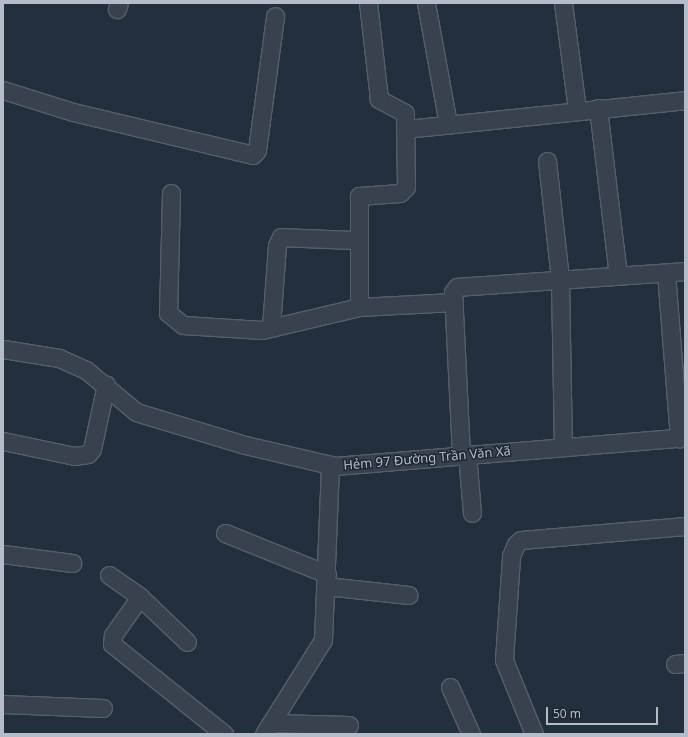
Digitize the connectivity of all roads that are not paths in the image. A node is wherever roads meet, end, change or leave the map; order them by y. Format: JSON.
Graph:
{"nodes":[{"id":1,"x":368,"y":3,"type":"edge"},
{"id":2,"x":426,"y":3,"type":"edge"},
{"id":3,"x":563,"y":3,"type":"edge"},
{"id":4,"x":275,"y":16,"type":"dead end"},
{"id":5,"x":3,"y":90,"type":"edge"},
{"id":6,"x":685,"y":100,"type":"edge"},
{"id":7,"x":598,"y":108,"type":"junction"},
{"id":8,"x":577,"y":110,"type":"junction"},
{"id":9,"x":448,"y":124,"type":"junction"},
{"id":10,"x":406,"y":129,"type":"junction"},
{"id":11,"x":546,"y":161,"type":"dead end"},
{"id":12,"x":171,"y":193,"type":"dead end"},
{"id":13,"x":357,"y":240,"type":"junction"},
{"id":14,"x":685,"y":271,"type":"edge"},
{"id":15,"x":666,"y":273,"type":"junction"},
{"id":16,"x":618,"y":275,"type":"junction"},
{"id":17,"x":560,"y":279,"type":"junction"},
{"id":18,"x":454,"y":302,"type":"junction"},
{"id":19,"x":359,"y":307,"type":"junction"},
{"id":20,"x":271,"y":327,"type":"junction"},
{"id":21,"x":3,"y":349,"type":"edge"},
{"id":22,"x":106,"y":384,"type":"junction"},
{"id":23,"x":682,"y":438,"type":"edge"},
{"id":24,"x":3,"y":441,"type":"edge"},
{"id":25,"x":562,"y":446,"type":"junction"},
{"id":26,"x":464,"y":455,"type":"junction"},
{"id":27,"x":330,"y":465,"type":"junction"},
{"id":28,"x":472,"y":513,"type":"dead end"},
{"id":29,"x":685,"y":526,"type":"edge"},
{"id":30,"x":225,"y":533,"type":"dead end"},
{"id":31,"x":3,"y":554,"type":"edge"},
{"id":32,"x":72,"y":563,"type":"dead end"},
{"id":33,"x":109,"y":574,"type":"dead end"},
{"id":34,"x":326,"y":580,"type":"junction"},
{"id":35,"x":409,"y":595,"type":"dead end"},
{"id":36,"x":140,"y":597,"type":"junction"},
{"id":37,"x":187,"y":642,"type":"dead end"},
{"id":38,"x":450,"y":687,"type":"dead end"},
{"id":39,"x":3,"y":704,"type":"edge"},
{"id":40,"x":103,"y":708,"type":"dead end"},
{"id":41,"x":349,"y":725,"type":"dead end"},
{"id":42,"x":268,"y":729,"type":"edge"},
{"id":43,"x":224,"y":734,"type":"edge"},
{"id":44,"x":471,"y":734,"type":"edge"},
{"id":45,"x":534,"y":734,"type":"edge"}],
"edges":[{"from":1,"to":10,"type":"street"},
{"from":2,"to":9,"type":"street"},
{"from":3,"to":8,"type":"street"},
{"from":4,"to":5,"type":"street"},
{"from":6,"to":7,"type":"street"},
{"from":7,"to":8,"type":"street"},
{"from":7,"to":16,"type":"street"},
{"from":8,"to":9,"type":"street"},
{"from":9,"to":10,"type":"street"},
{"from":10,"to":13,"type":"street"},
{"from":11,"to":17,"type":"street"},
{"from":12,"to":20,"type":"street"},
{"from":13,"to":19,"type":"street"},
{"from":13,"to":20,"type":"street"},
{"from":14,"to":15,"type":"street"},
{"from":15,"to":16,"type":"street"},
{"from":15,"to":23,"type":"street"},
{"from":16,"to":17,"type":"street"},
{"from":17,"to":18,"type":"street"},
{"from":17,"to":25,"type":"street"},
{"from":18,"to":19,"type":"street"},
{"from":18,"to":26,"type":"street"},
{"from":19,"to":20,"type":"street"},
{"from":21,"to":22,"type":"street","name":"Hẻm 97 Đường Trần Văn Xã"},
{"from":22,"to":24,"type":"street"},
{"from":22,"to":27,"type":"street","name":"Hẻm 97 Đường Trần Văn Xã"},
{"from":23,"to":25,"type":"street","name":"Hẻm 97 Đường Trần Văn Xã"},
{"from":25,"to":26,"type":"street","name":"Hẻm 97 Đường Trần Văn Xã"},
{"from":26,"to":27,"type":"street","name":"Hẻm 97 Đường Trần Văn Xã"},
{"from":26,"to":28,"type":"street"},
{"from":27,"to":34,"type":"street"},
{"from":29,"to":45,"type":"street"},
{"from":30,"to":34,"type":"street"},
{"from":31,"to":32,"type":"street"},
{"from":33,"to":36,"type":"street"},
{"from":34,"to":35,"type":"street"},
{"from":34,"to":42,"type":"street"},
{"from":36,"to":37,"type":"street"},
{"from":36,"to":43,"type":"street"},
{"from":38,"to":44,"type":"street"},
{"from":39,"to":40,"type":"street"},
{"from":41,"to":42,"type":"street"}]}
